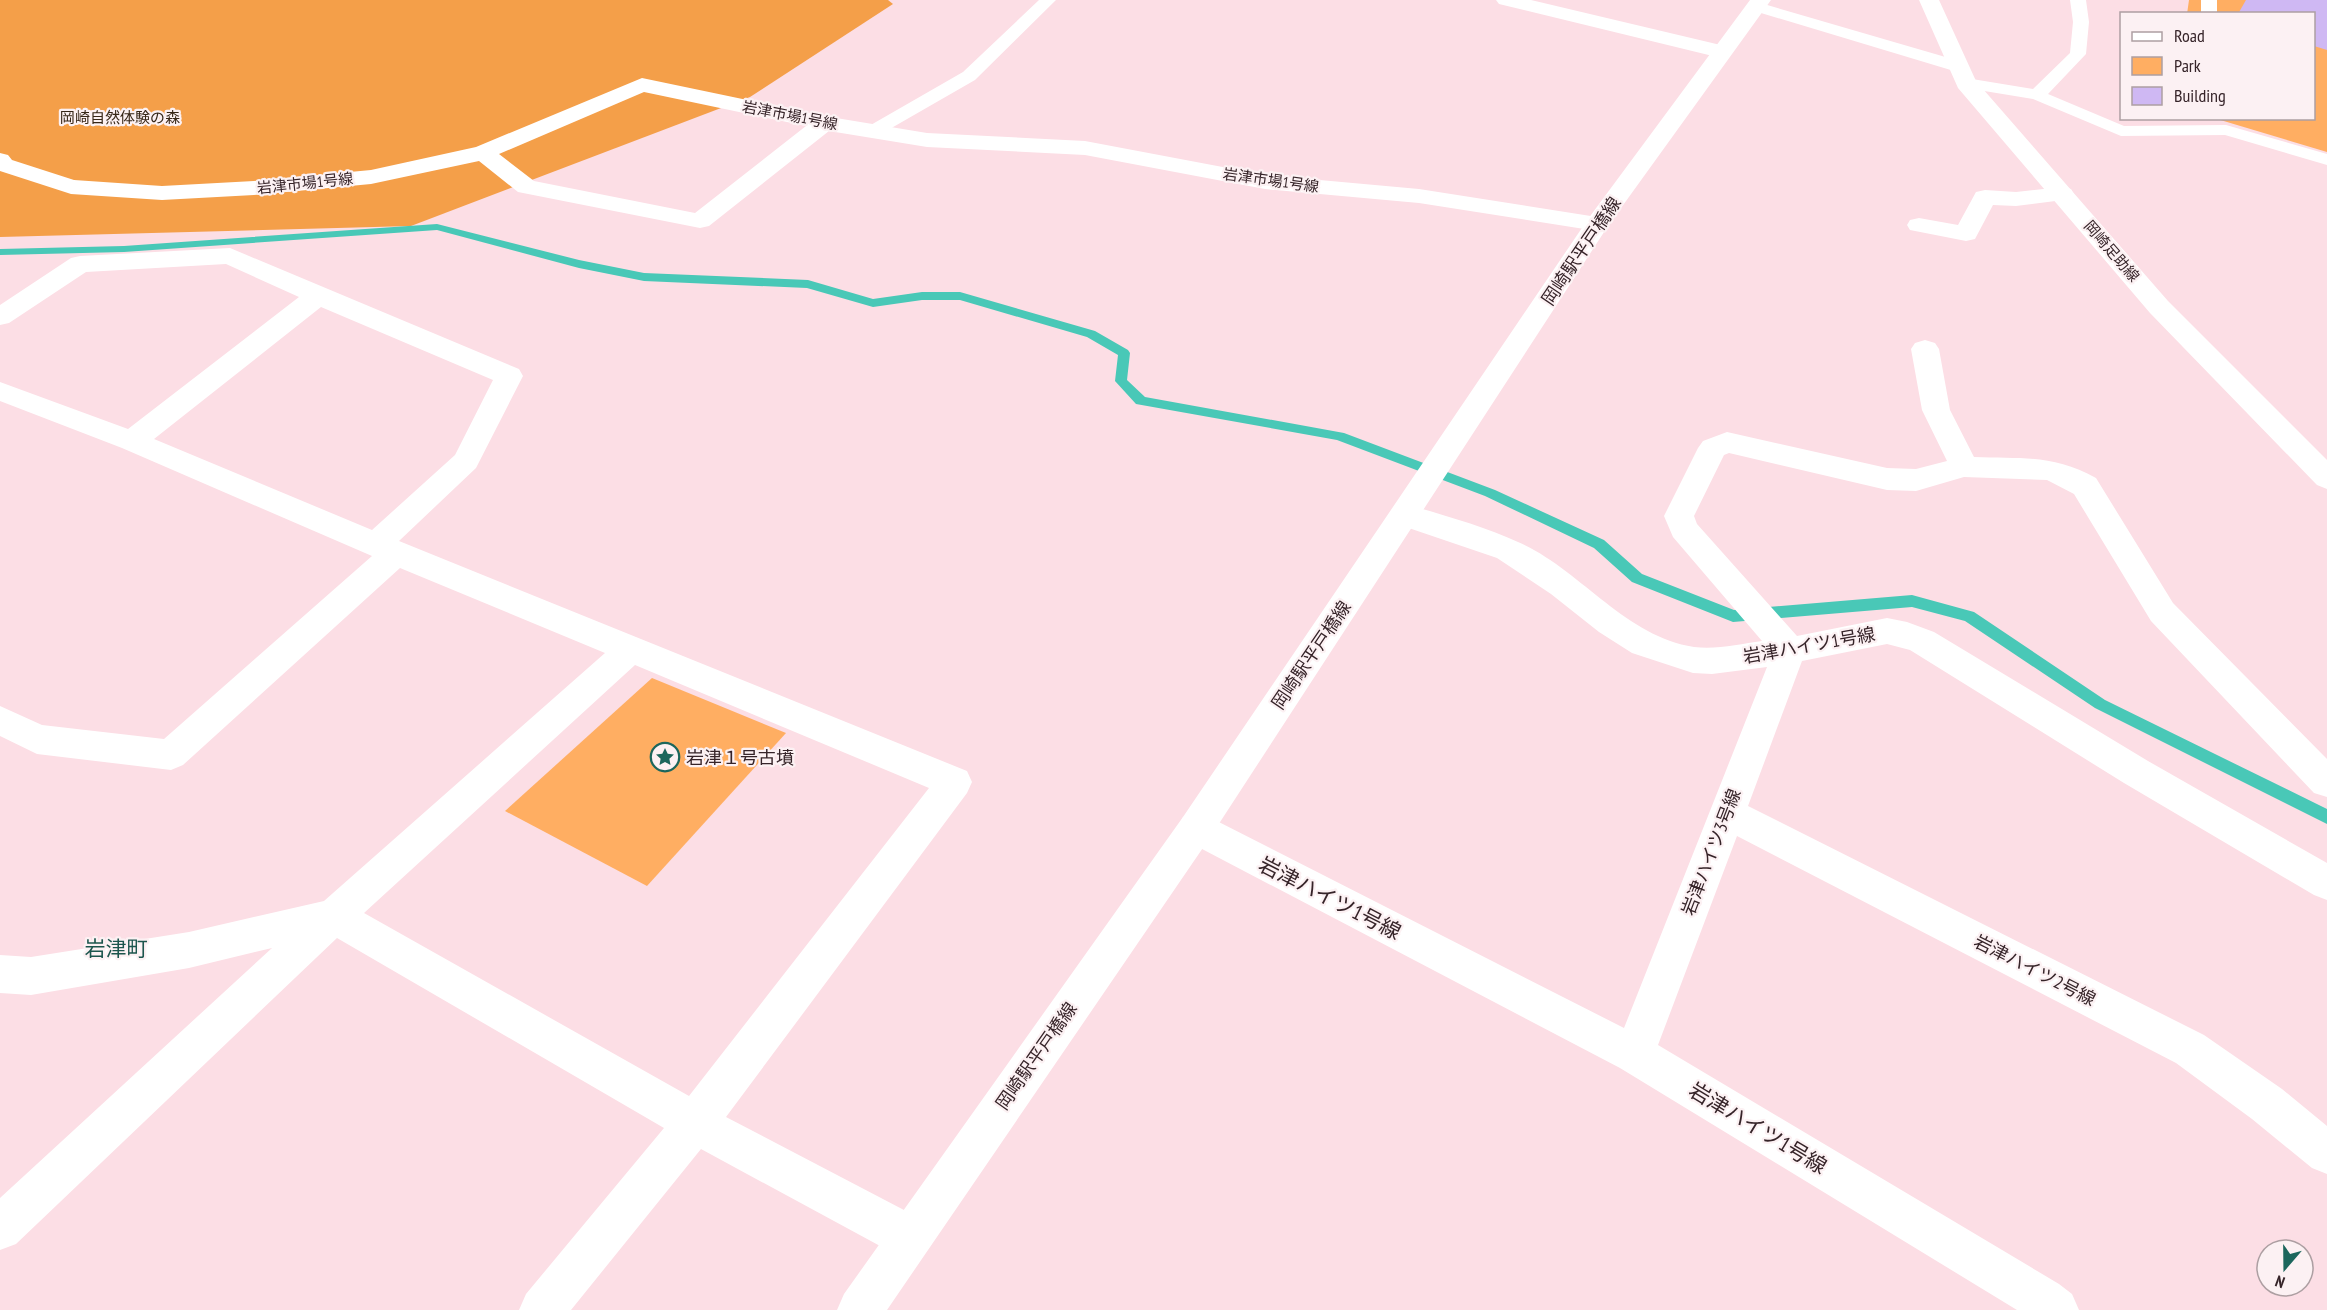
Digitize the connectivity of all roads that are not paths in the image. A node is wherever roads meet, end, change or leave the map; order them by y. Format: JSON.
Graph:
{"nodes":[{"id":1,"x":1048,"y":0,"type":"edge"},
{"id":2,"x":1506,"y":0,"type":"edge"},
{"id":3,"x":1929,"y":0,"type":"edge"},
{"id":4,"x":2078,"y":0,"type":"edge"},
{"id":5,"x":1759,"y":3,"type":"edge"},
{"id":6,"x":1721,"y":52,"type":"junction"},
{"id":7,"x":1963,"y":75,"type":"junction"},
{"id":8,"x":2037,"y":95,"type":"junction"},
{"id":9,"x":824,"y":123,"type":"junction"},
{"id":10,"x":875,"y":130,"type":"junction"},
{"id":11,"x":483,"y":153,"type":"junction"},
{"id":12,"x":0,"y":160,"type":"edge"},
{"id":13,"x":2327,"y":160,"type":"edge"},
{"id":14,"x":2062,"y":194,"type":"junction"},
{"id":15,"x":1597,"y":224,"type":"junction"},
{"id":16,"x":1919,"y":225,"type":"dead end"},
{"id":17,"x":318,"y":296,"type":"junction"},
{"id":18,"x":0,"y":317,"type":"edge"},
{"id":19,"x":1924,"y":349,"type":"dead end"},
{"id":20,"x":0,"y":391,"type":"edge"},
{"id":21,"x":132,"y":441,"type":"junction"},
{"id":22,"x":1964,"y":467,"type":"junction"},
{"id":23,"x":2327,"y":478,"type":"edge"},
{"id":24,"x":1405,"y":515,"type":"junction"},
{"id":25,"x":386,"y":548,"type":"junction"},
{"id":26,"x":631,"y":649,"type":"junction"},
{"id":27,"x":1790,"y":651,"type":"junction"},
{"id":28,"x":0,"y":720,"type":"edge"},
{"id":29,"x":2327,"y":782,"type":"edge"},
{"id":30,"x":1726,"y":813,"type":"junction"},
{"id":31,"x":1196,"y":828,"type":"junction"},
{"id":32,"x":2327,"y":883,"type":"edge"},
{"id":33,"x":334,"y":916,"type":"junction"},
{"id":34,"x":0,"y":974,"type":"edge"},
{"id":35,"x":1634,"y":1053,"type":"junction"},
{"id":36,"x":695,"y":1122,"type":"junction"},
{"id":37,"x":2327,"y":1153,"type":"edge"},
{"id":38,"x":0,"y":1228,"type":"edge"},
{"id":39,"x":909,"y":1237,"type":"junction"},
{"id":40,"x":542,"y":1310,"type":"edge"},
{"id":41,"x":860,"y":1310,"type":"edge"},
{"id":42,"x":2056,"y":1310,"type":"edge"}],
"edges":[{"from":1,"to":10,"type":"lane"},
{"from":2,"to":6,"type":"street"},
{"from":3,"to":7,"type":"street","name":"岡崎足助線"},
{"from":4,"to":8,"type":"lane"},
{"from":5,"to":6,"type":"street","name":"岡崎駅平戸橋線"},
{"from":5,"to":7,"type":"lane"},
{"from":6,"to":15,"type":"street","name":"岡崎駅平戸橋線"},
{"from":7,"to":8,"type":"lane"},
{"from":7,"to":14,"type":"street","name":"岡崎足助線"},
{"from":8,"to":13,"type":"lane"},
{"from":9,"to":10,"type":"street","name":"岩津市場1号線"},
{"from":9,"to":11,"type":"street","name":"岩津市場1号線"},
{"from":9,"to":11,"type":"street"},
{"from":10,"to":15,"type":"street","name":"岩津市場1号線"},
{"from":11,"to":12,"type":"street","name":"岩津市場1号線"},
{"from":14,"to":16,"type":"street"},
{"from":14,"to":23,"type":"street","name":"岡崎足助線"},
{"from":15,"to":24,"type":"street","name":"岡崎駅平戸橋線"},
{"from":17,"to":18,"type":"street"},
{"from":17,"to":21,"type":"street"},
{"from":17,"to":25,"type":"street"},
{"from":19,"to":22,"type":"street"},
{"from":20,"to":21,"type":"street"},
{"from":21,"to":25,"type":"street"},
{"from":22,"to":27,"type":"street"},
{"from":22,"to":29,"type":"street"},
{"from":24,"to":27,"type":"street","name":"岩津ハイツ1号線"},
{"from":24,"to":31,"type":"street","name":"岡崎駅平戸橋線"},
{"from":25,"to":26,"type":"street"},
{"from":25,"to":28,"type":"street"},
{"from":26,"to":33,"type":"street"},
{"from":26,"to":36,"type":"street"},
{"from":27,"to":30,"type":"street","name":"岩津ハイツ3号線"},
{"from":27,"to":32,"type":"street","name":"岩津ハイツ1号線"},
{"from":30,"to":35,"type":"street","name":"岩津ハイツ3号線"},
{"from":30,"to":37,"type":"street","name":"岩津ハイツ2号線"},
{"from":31,"to":35,"type":"street","name":"岩津ハイツ1号線"},
{"from":31,"to":39,"type":"street","name":"岡崎駅平戸橋線"},
{"from":33,"to":34,"type":"street"},
{"from":33,"to":36,"type":"street"},
{"from":33,"to":38,"type":"street"},
{"from":35,"to":42,"type":"street","name":"岩津ハイツ1号線"},
{"from":36,"to":39,"type":"street"},
{"from":36,"to":40,"type":"street"},
{"from":39,"to":41,"type":"street","name":"岡崎駅平戸橋線"}]}
